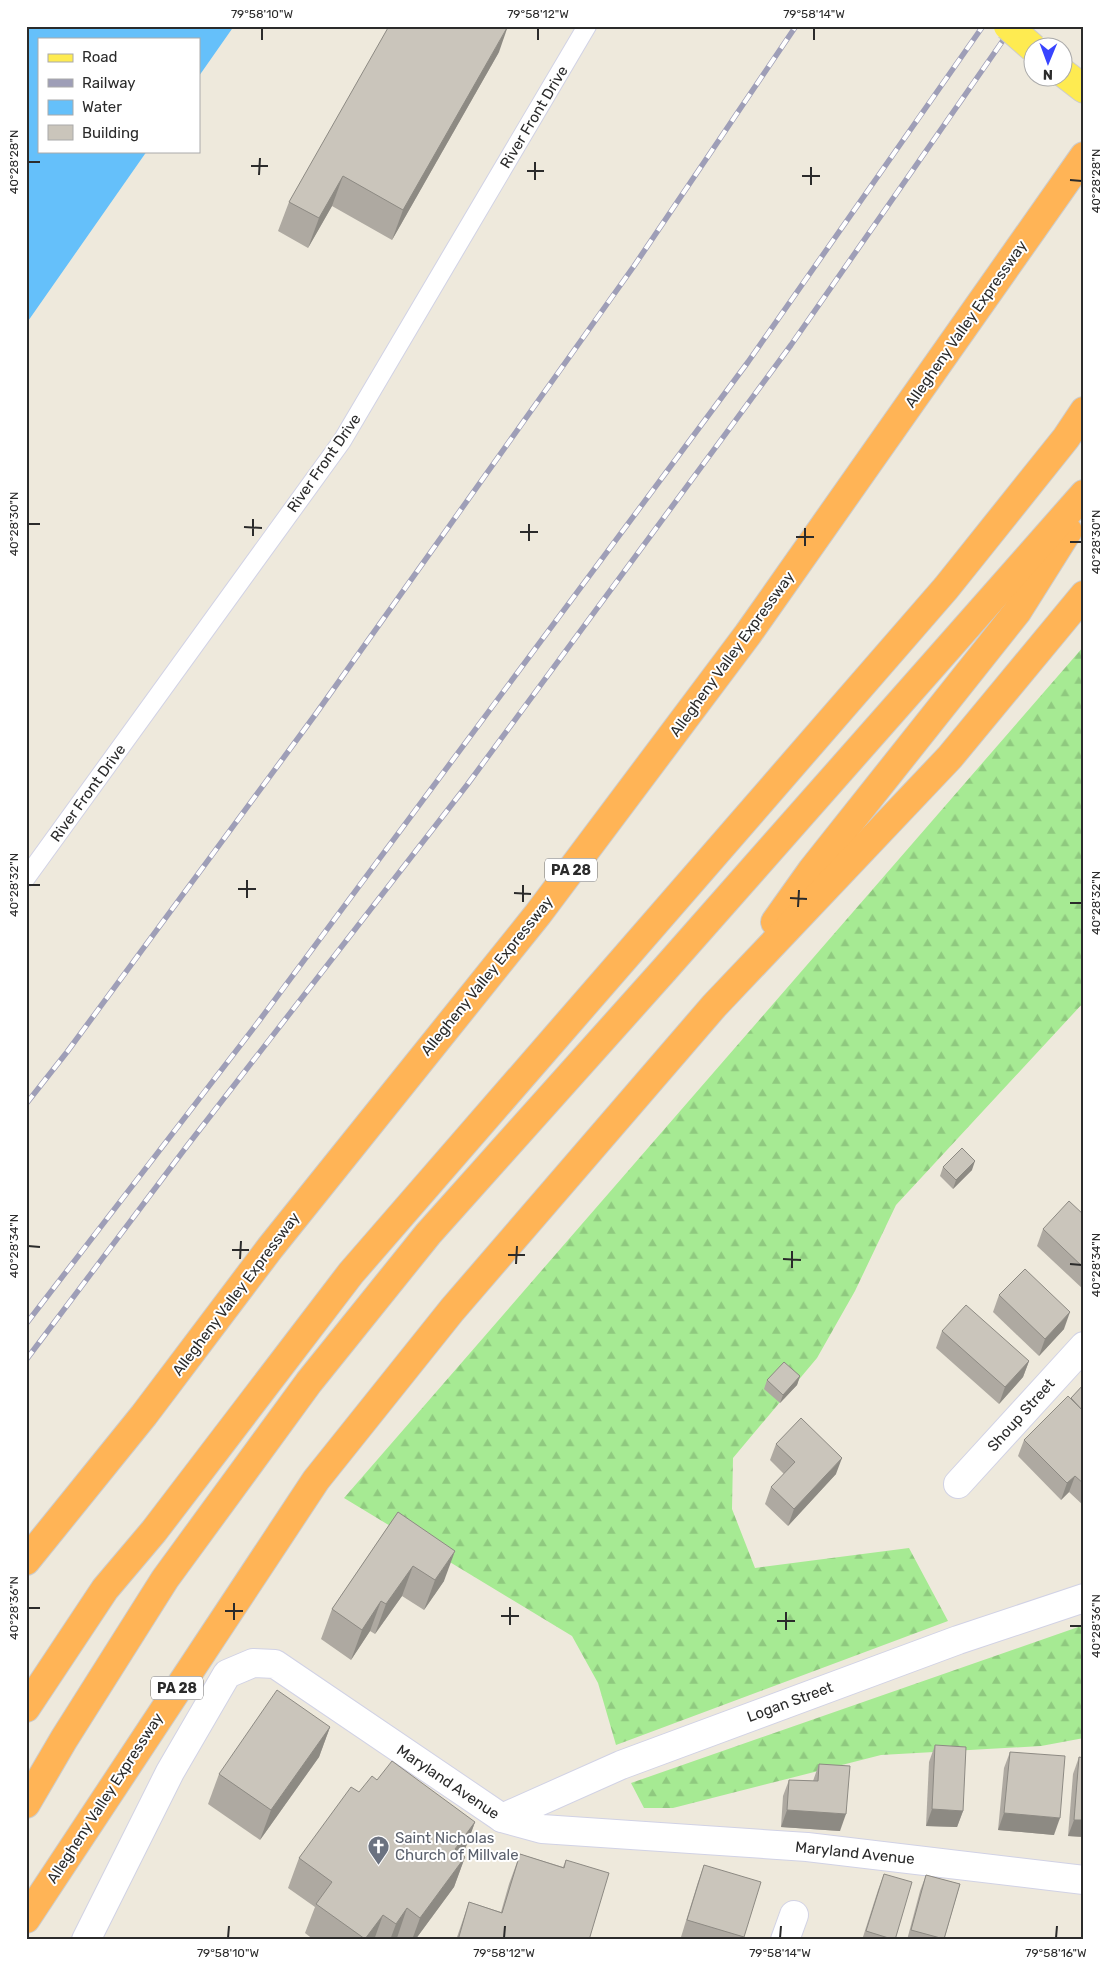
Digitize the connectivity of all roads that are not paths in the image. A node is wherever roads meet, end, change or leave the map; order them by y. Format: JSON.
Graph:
{"nodes":[{"id":1,"x":587,"y":26,"type":"edge"},
{"id":2,"x":1008,"y":26,"type":"edge"},
{"id":3,"x":1022,"y":38,"type":"edge"},
{"id":4,"x":1072,"y":80,"type":"edge"},
{"id":5,"x":1084,"y":89,"type":"edge"},
{"id":6,"x":1084,"y":156,"type":"edge"},
{"id":7,"x":1084,"y":411,"type":"edge"},
{"id":8,"x":1084,"y":494,"type":"edge"},
{"id":9,"x":1084,"y":507,"type":"edge"},
{"id":10,"x":1084,"y":595,"type":"edge"},
{"id":11,"x":26,"y":878,"type":"edge"},
{"id":12,"x":714,"y":1006,"type":"junction"},
{"id":13,"x":1084,"y":1346,"type":"edge"},
{"id":14,"x":958,"y":1484,"type":"dead end"},
{"id":15,"x":26,"y":1561,"type":"edge"},
{"id":16,"x":1084,"y":1598,"type":"edge"},
{"id":17,"x":26,"y":1708,"type":"edge"},
{"id":18,"x":26,"y":1804,"type":"edge"},
{"id":19,"x":502,"y":1818,"type":"junction"},
{"id":20,"x":1084,"y":1880,"type":"edge"},
{"id":21,"x":33,"y":1908,"type":"edge"},
{"id":22,"x":794,"y":1915,"type":"dead end"},
{"id":23,"x":86,"y":1940,"type":"edge"},
{"id":24,"x":785,"y":1940,"type":"edge"}],
"edges":[{"from":1,"to":11,"type":"lane","name":"River Front Drive"},
{"from":2,"to":3,"type":"main road","bridge":true},
{"from":4,"to":5,"type":"main road"},
{"from":6,"to":15,"type":"highway","name":"Allegheny Valley Expressway","number":"PA 28"},
{"from":7,"to":17,"type":"highway"},
{"from":8,"to":18,"type":"highway"},
{"from":9,"to":12,"type":"highway"},
{"from":10,"to":12,"type":"highway","name":"Allegheny Valley Expressway","number":"PA 28"},
{"from":12,"to":21,"type":"highway","name":"Allegheny Valley Expressway","number":"PA 28"},
{"from":13,"to":14,"type":"street","name":"Shoup Street"},
{"from":16,"to":19,"type":"street","name":"Logan Street"},
{"from":19,"to":20,"type":"street","name":"Maryland Avenue"},
{"from":19,"to":23,"type":"street","name":"Maryland Avenue"},
{"from":22,"to":24,"type":"street"}]}
